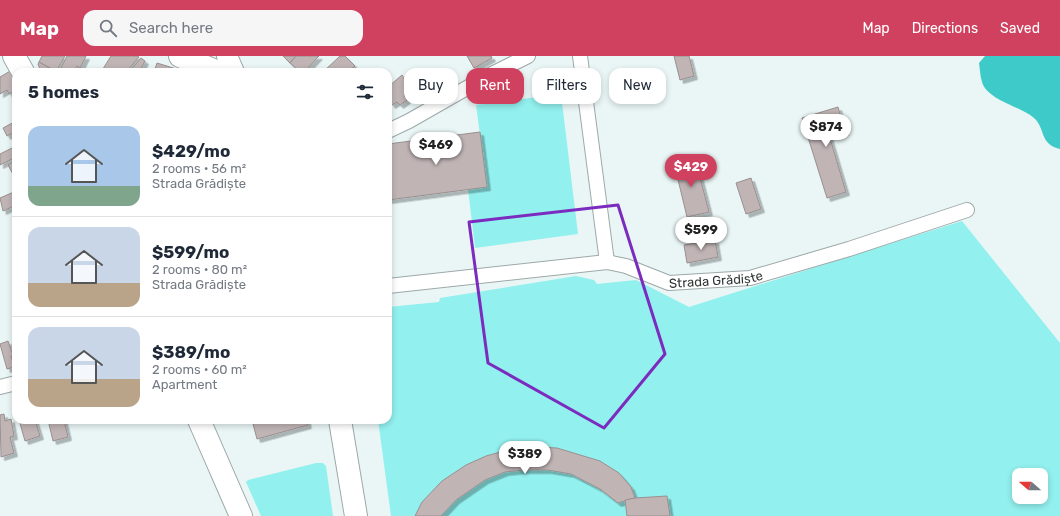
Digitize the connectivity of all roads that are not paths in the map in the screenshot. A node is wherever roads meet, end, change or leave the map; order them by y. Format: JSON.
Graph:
{"nodes":[{"id":1,"x":14,"y":56,"type":"edge"},
{"id":2,"x":180,"y":56,"type":"edge"},
{"id":3,"x":227,"y":56,"type":"edge"},
{"id":4,"x":528,"y":56,"type":"edge"},
{"id":5,"x":580,"y":56,"type":"edge"},
{"id":6,"x":21,"y":68,"type":"edge"},
{"id":7,"x":208,"y":68,"type":"edge"},
{"id":8,"x":232,"y":68,"type":"edge"},
{"id":9,"x":392,"y":129,"type":"edge"},
{"id":10,"x":967,"y":210,"type":"dead end"},
{"id":11,"x":607,"y":262,"type":"junction"},
{"id":12,"x":392,"y":286,"type":"edge"},
{"id":13,"x":12,"y":384,"type":"edge"},
{"id":14,"x":0,"y":387,"type":"edge"},
{"id":15,"x":201,"y":424,"type":"edge"},
{"id":16,"x":341,"y":424,"type":"edge"},
{"id":17,"x":241,"y":516,"type":"edge"},
{"id":18,"x":356,"y":516,"type":"edge"}],
"edges":[{"from":1,"to":6,"type":"main road"},
{"from":2,"to":7,"type":"main road"},
{"from":3,"to":8,"type":"main road"},
{"from":4,"to":9,"type":"street"},
{"from":5,"to":11,"type":"street"},
{"from":10,"to":11,"type":"street","name":"Strada Grădiște"},
{"from":11,"to":12,"type":"street","name":"Strada Grădiște"},
{"from":13,"to":14,"type":"street"},
{"from":15,"to":17,"type":"main road"},
{"from":16,"to":18,"type":"main road"}]}
